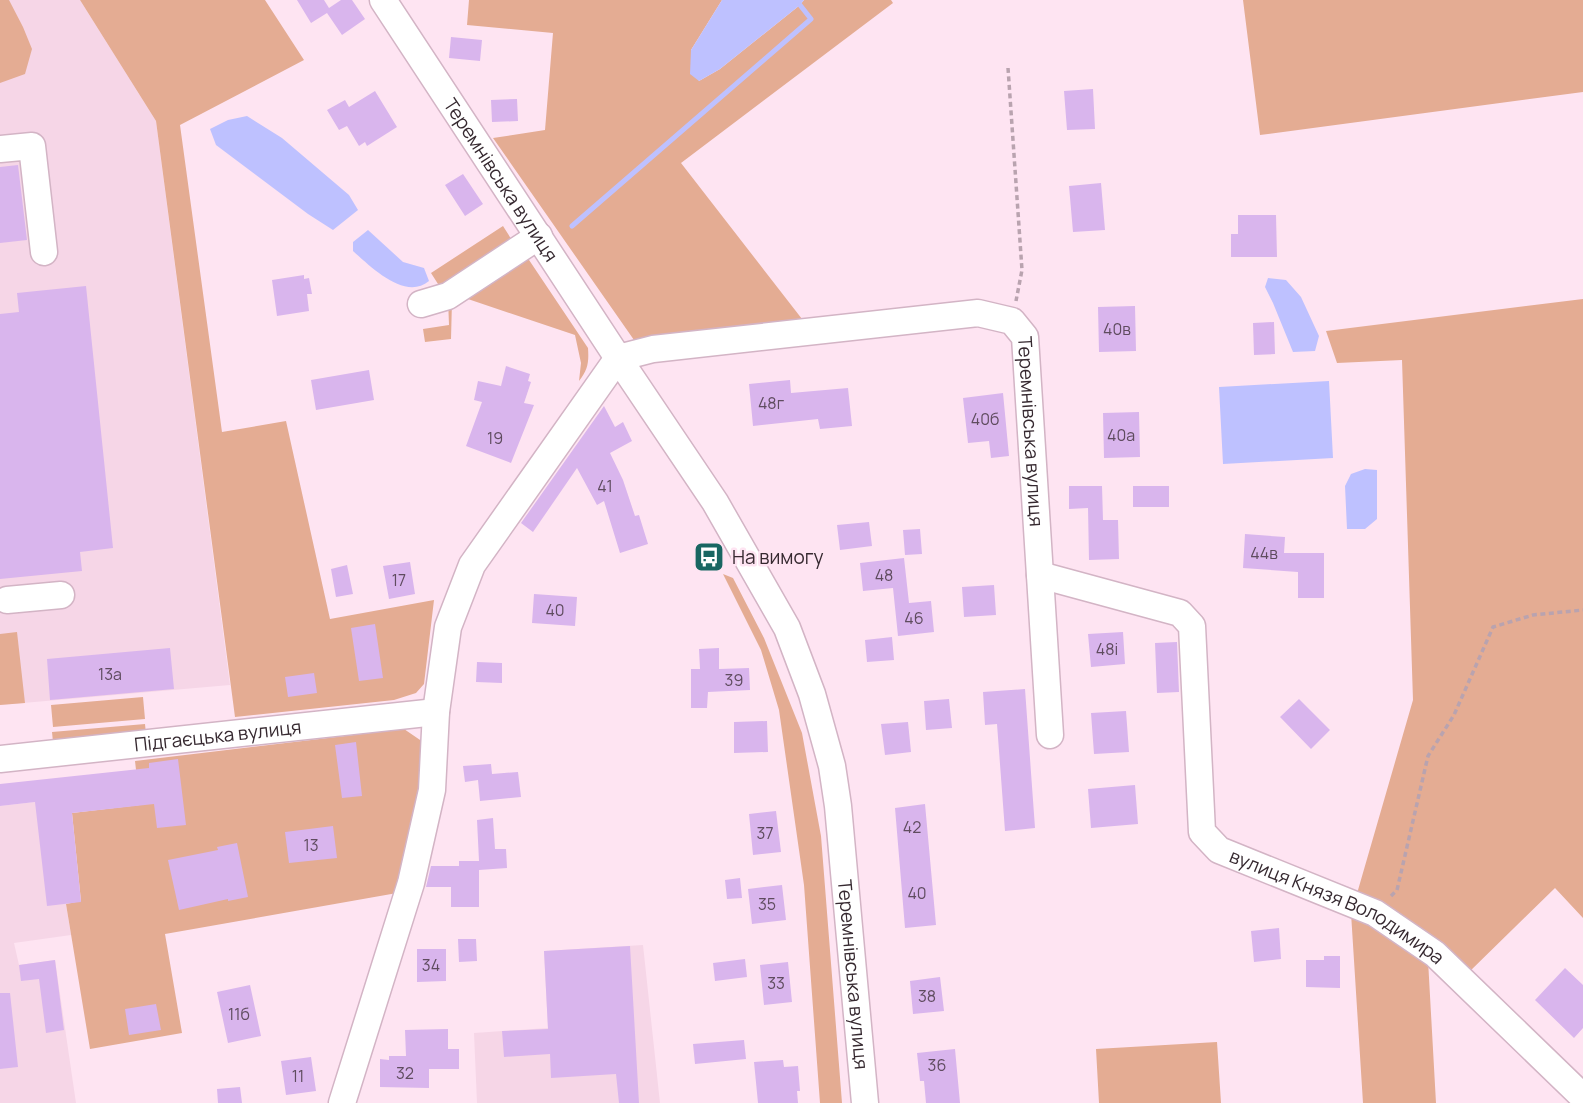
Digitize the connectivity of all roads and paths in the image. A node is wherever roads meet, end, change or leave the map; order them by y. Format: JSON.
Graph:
{"nodes":[{"id":1,"x":383,"y":0,"type":"edge"},
{"id":2,"x":1009,"y":68,"type":"dead end"},
{"id":3,"x":0,"y":149,"type":"edge"},
{"id":4,"x":538,"y":236,"type":"junction"},
{"id":5,"x":44,"y":252,"type":"dead end"},
{"id":6,"x":421,"y":304,"type":"dead end"},
{"id":7,"x":1012,"y":321,"type":"junction"},
{"id":8,"x":618,"y":358,"type":"junction"},
{"id":9,"x":1040,"y":575,"type":"junction"},
{"id":10,"x":61,"y":596,"type":"dead end"},
{"id":11,"x":7,"y":600,"type":"dead end"},
{"id":12,"x":1583,"y":610,"type":"edge"},
{"id":13,"x":436,"y":712,"type":"junction"},
{"id":14,"x":1050,"y":735,"type":"dead end"},
{"id":15,"x":0,"y":759,"type":"edge"},
{"id":16,"x":1375,"y":913,"type":"junction"},
{"id":17,"x":1583,"y":1097,"type":"edge"},
{"id":18,"x":342,"y":1103,"type":"edge"},
{"id":19,"x":865,"y":1103,"type":"edge"}],
"edges":[{"from":1,"to":4,"type":"street","name":"Теремнівська вулиця"},
{"from":2,"to":7,"type":"path"},
{"from":3,"to":5,"type":"street"},
{"from":4,"to":6,"type":"street"},
{"from":4,"to":8,"type":"street","name":"Теремнівська вулиця"},
{"from":7,"to":8,"type":"street","name":"Теремнівська вулиця"},
{"from":7,"to":9,"type":"street","name":"Теремнівська вулиця"},
{"from":8,"to":13,"type":"street"},
{"from":8,"to":19,"type":"street","name":"Теремнівська вулиця"},
{"from":9,"to":14,"type":"street","name":"Теремнівська вулиця"},
{"from":9,"to":16,"type":"street","name":"вулиця Князя Володимира"},
{"from":10,"to":11,"type":"street"},
{"from":12,"to":16,"type":"path"},
{"from":13,"to":15,"type":"street","name":"Підгаєцька вулиця"},
{"from":13,"to":18,"type":"street"},
{"from":16,"to":17,"type":"street","name":"вулиця Князя Володимира"}]}
